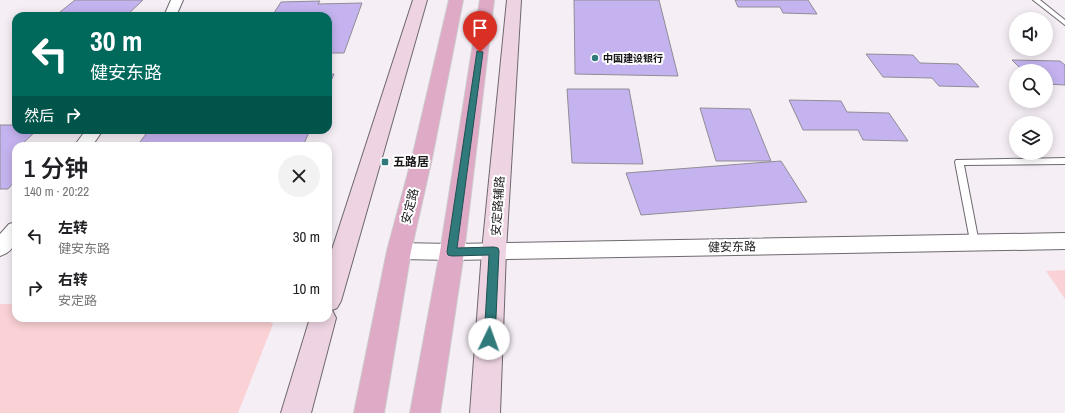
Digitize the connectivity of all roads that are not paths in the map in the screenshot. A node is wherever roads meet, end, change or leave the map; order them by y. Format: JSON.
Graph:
{"nodes":[{"id":1,"x":177,"y":0,"type":"edge"},
{"id":2,"x":420,"y":0,"type":"edge"},
{"id":3,"x":456,"y":0,"type":"edge"},
{"id":4,"x":487,"y":0,"type":"edge"},
{"id":5,"x":514,"y":0,"type":"edge"},
{"id":6,"x":1036,"y":0,"type":"edge"},
{"id":7,"x":172,"y":12,"type":"edge"},
{"id":8,"x":1065,"y":23,"type":"edge"},
{"id":9,"x":93,"y":134,"type":"edge"},
{"id":10,"x":86,"y":142,"type":"edge"},
{"id":11,"x":1065,"y":161,"type":"edge"},
{"id":12,"x":12,"y":233,"type":"edge"},
{"id":13,"x":1065,"y":241,"type":"edge"},
{"id":14,"x":974,"y":243,"type":"junction"},
{"id":15,"x":0,"y":248,"type":"edge"},
{"id":16,"x":399,"y":251,"type":"junction"},
{"id":17,"x":494,"y":251,"type":"junction"},
{"id":18,"x":452,"y":252,"type":"junction"},
{"id":19,"x":335,"y":253,"type":"edge"},
{"id":20,"x":0,"y":254,"type":"edge"},
{"id":21,"x":12,"y":254,"type":"edge"},
{"id":22,"x":332,"y":274,"type":"edge"},
{"id":23,"x":322,"y":322,"type":"edge"},
{"id":24,"x":296,"y":413,"type":"edge"},
{"id":25,"x":368,"y":413,"type":"edge"},
{"id":26,"x":425,"y":413,"type":"edge"},
{"id":27,"x":485,"y":413,"type":"edge"}],
"edges":[{"from":1,"to":7,"type":"street"},
{"from":2,"to":19,"type":"street"},
{"from":3,"to":16,"type":"main road","name":"安定路"},
{"from":4,"to":18,"type":"main road"},
{"from":5,"to":17,"type":"street","name":"安定路辅路"},
{"from":6,"to":8,"type":"lane"},
{"from":9,"to":10,"type":"street"},
{"from":11,"to":14,"type":"lane"},
{"from":12,"to":15,"type":"street"},
{"from":13,"to":14,"type":"street","name":"健安东路"},
{"from":14,"to":17,"type":"street","name":"健安东路"},
{"from":16,"to":18,"type":"street","name":"健安东路"},
{"from":16,"to":25,"type":"main road","name":"安定路"},
{"from":17,"to":18,"type":"street","name":"健安东路"},
{"from":17,"to":27,"type":"street","name":"安定路辅路"},
{"from":18,"to":26,"type":"main road"},
{"from":19,"to":22,"type":"street"},
{"from":20,"to":21,"type":"street"},
{"from":23,"to":24,"type":"street"}]}
